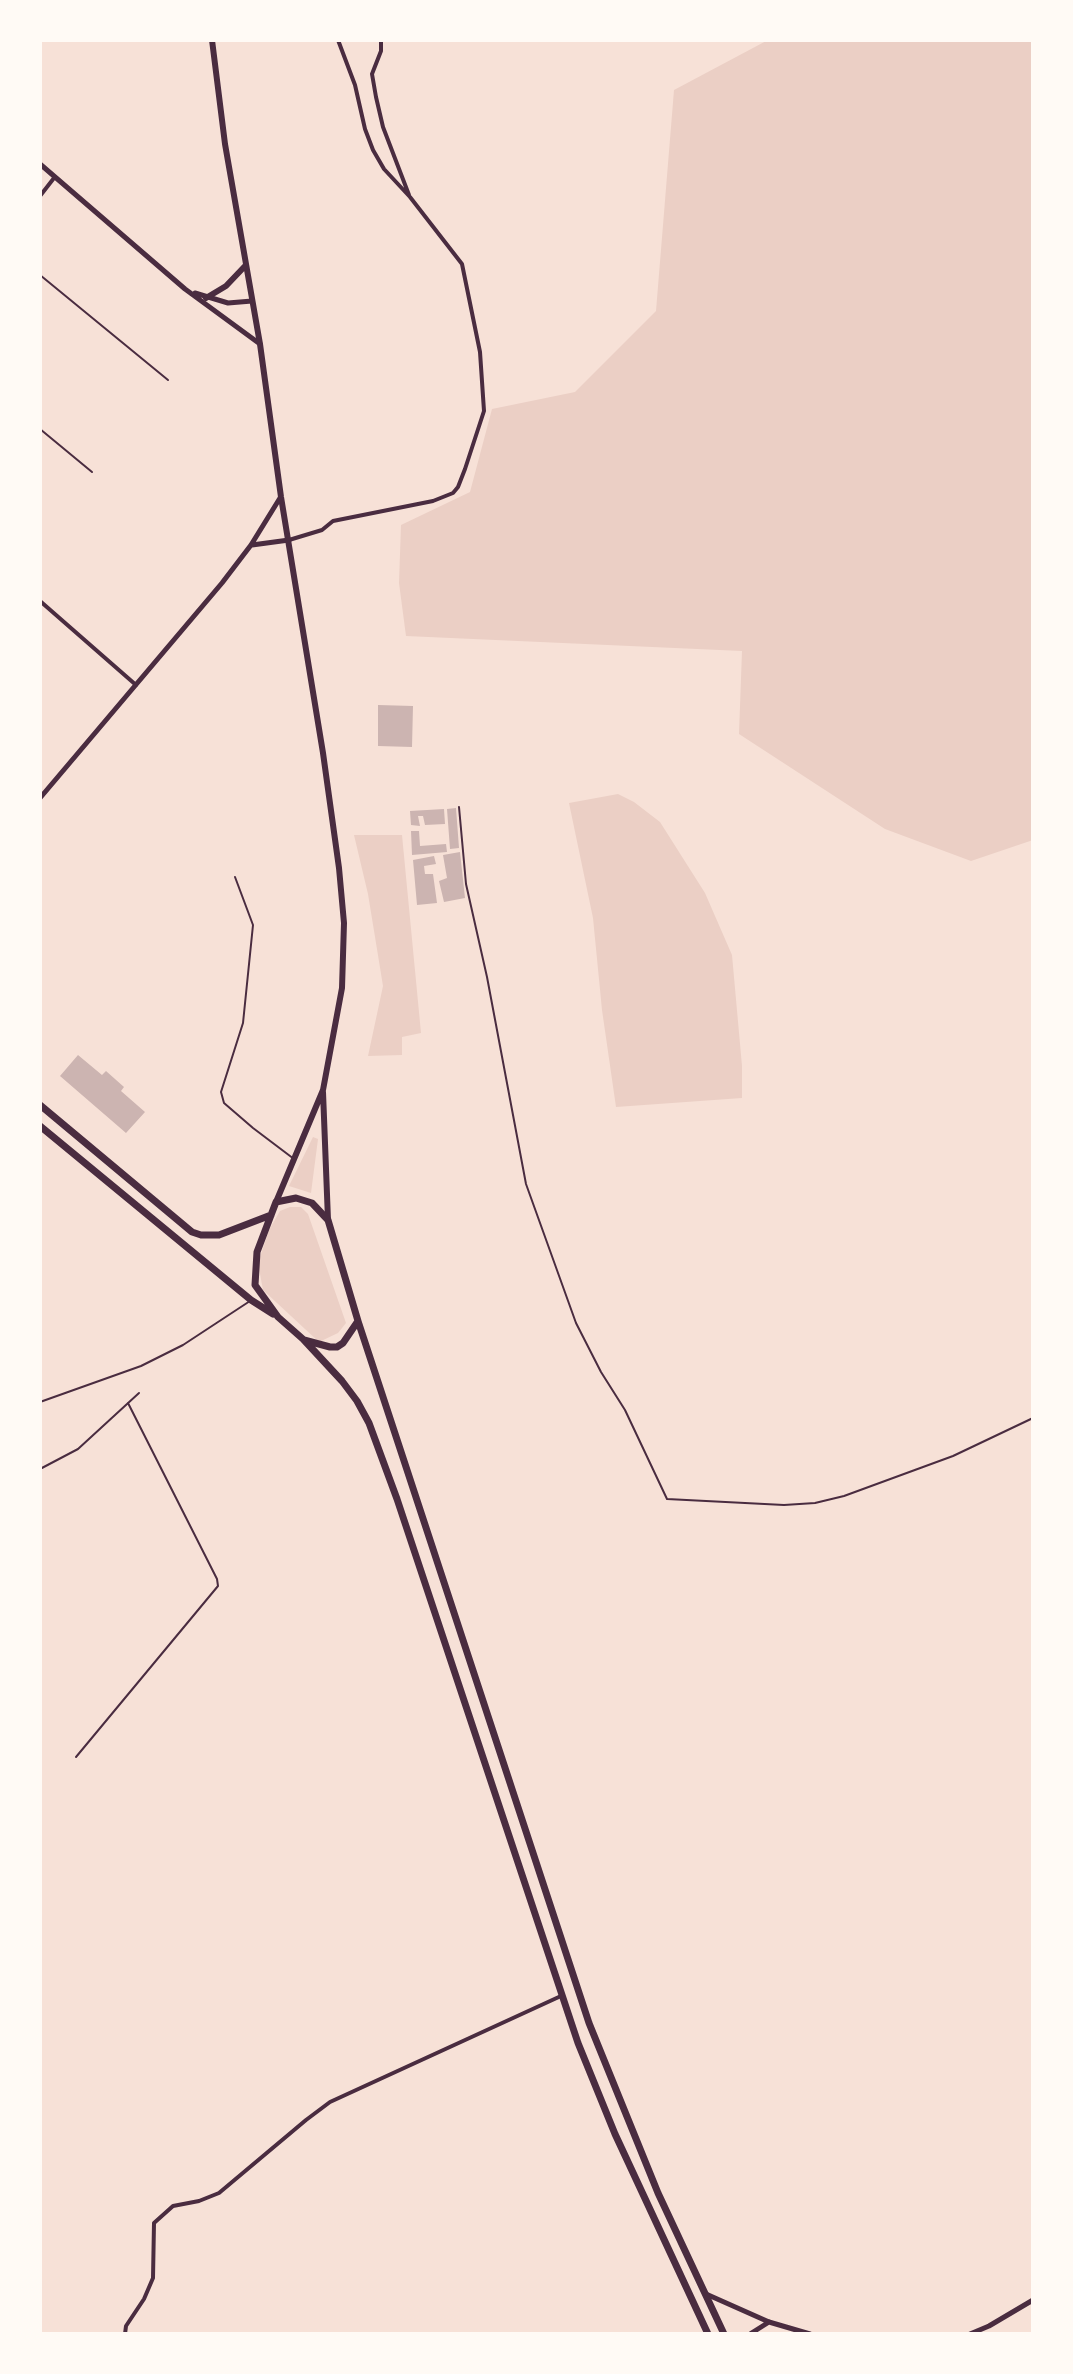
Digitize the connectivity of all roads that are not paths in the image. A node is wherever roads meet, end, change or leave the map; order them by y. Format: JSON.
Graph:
{"nodes":[{"id":1,"x":212,"y":40,"type":"edge"},
{"id":2,"x":338,"y":40,"type":"edge"},
{"id":3,"x":381,"y":40,"type":"edge"},
{"id":4,"x":40,"y":164,"type":"edge"},
{"id":5,"x":54,"y":178,"type":"junction"},
{"id":6,"x":40,"y":196,"type":"edge"},
{"id":7,"x":410,"y":197,"type":"junction"},
{"id":8,"x":246,"y":265,"type":"junction"},
{"id":9,"x":40,"y":275,"type":"edge"},
{"id":10,"x":185,"y":289,"type":"junction"},
{"id":11,"x":206,"y":298,"type":"junction"},
{"id":12,"x":252,"y":301,"type":"junction"},
{"id":13,"x":260,"y":344,"type":"junction"},
{"id":14,"x":168,"y":380,"type":"dead end"},
{"id":15,"x":40,"y":429,"type":"edge"},
{"id":16,"x":92,"y":472,"type":"dead end"},
{"id":17,"x":281,"y":497,"type":"junction"},
{"id":18,"x":289,"y":540,"type":"junction"},
{"id":19,"x":251,"y":545,"type":"junction"},
{"id":20,"x":40,"y":601,"type":"edge"},
{"id":21,"x":136,"y":685,"type":"junction"},
{"id":22,"x":40,"y":798,"type":"edge"},
{"id":23,"x":459,"y":807,"type":"dead end"},
{"id":24,"x":235,"y":877,"type":"dead end"},
{"id":25,"x":323,"y":1090,"type":"junction"},
{"id":26,"x":40,"y":1105,"type":"edge"},
{"id":27,"x":40,"y":1126,"type":"edge"},
{"id":28,"x":294,"y":1159,"type":"junction"},
{"id":29,"x":276,"y":1202,"type":"junction"},
{"id":30,"x":271,"y":1215,"type":"junction"},
{"id":31,"x":328,"y":1220,"type":"junction"},
{"id":32,"x":251,"y":1300,"type":"junction"},
{"id":33,"x":278,"y":1317,"type":"junction"},
{"id":34,"x":358,"y":1321,"type":"junction"},
{"id":35,"x":304,"y":1340,"type":"junction"},
{"id":36,"x":139,"y":1393,"type":"dead end"},
{"id":37,"x":40,"y":1402,"type":"edge"},
{"id":38,"x":128,"y":1403,"type":"junction"},
{"id":39,"x":1033,"y":1418,"type":"edge"},
{"id":40,"x":40,"y":1469,"type":"edge"},
{"id":41,"x":76,"y":1757,"type":"dead end"},
{"id":42,"x":561,"y":1996,"type":"junction"},
{"id":43,"x":705,"y":2293,"type":"junction"},
{"id":44,"x":1033,"y":2300,"type":"edge"},
{"id":45,"x":769,"y":2322,"type":"junction"},
{"id":46,"x":125,"y":2334,"type":"edge"},
{"id":47,"x":708,"y":2334,"type":"edge"},
{"id":48,"x":724,"y":2334,"type":"edge"},
{"id":49,"x":750,"y":2334,"type":"edge"},
{"id":50,"x":810,"y":2334,"type":"edge"},
{"id":51,"x":970,"y":2334,"type":"edge"}],
"edges":[{"from":1,"to":8,"type":"main road"},
{"from":2,"to":7,"type":"street"},
{"from":3,"to":7,"type":"street"},
{"from":4,"to":5,"type":"street"},
{"from":5,"to":6,"type":"street"},
{"from":5,"to":10,"type":"street"},
{"from":7,"to":18,"type":"street"},
{"from":8,"to":11,"type":"main road"},
{"from":8,"to":12,"type":"main road"},
{"from":9,"to":14,"type":"lane"},
{"from":10,"to":11,"type":"street"},
{"from":10,"to":13,"type":"street"},
{"from":11,"to":12,"type":"street"},
{"from":12,"to":13,"type":"main road"},
{"from":13,"to":17,"type":"main road"},
{"from":15,"to":16,"type":"lane"},
{"from":17,"to":18,"type":"main road"},
{"from":17,"to":19,"type":"street"},
{"from":18,"to":19,"type":"street"},
{"from":18,"to":25,"type":"main road"},
{"from":19,"to":21,"type":"street"},
{"from":20,"to":21,"type":"street"},
{"from":21,"to":22,"type":"street"},
{"from":23,"to":39,"type":"lane"},
{"from":24,"to":28,"type":"lane"},
{"from":25,"to":28,"type":"main road"},
{"from":25,"to":31,"type":"main road"},
{"from":26,"to":30,"type":"highway"},
{"from":27,"to":32,"type":"highway"},
{"from":28,"to":29,"type":"main road"},
{"from":29,"to":30,"type":"highway"},
{"from":29,"to":31,"type":"highway"},
{"from":30,"to":33,"type":"highway"},
{"from":31,"to":34,"type":"highway"},
{"from":32,"to":33,"type":"highway"},
{"from":32,"to":37,"type":"lane"},
{"from":33,"to":35,"type":"highway"},
{"from":34,"to":35,"type":"highway"},
{"from":34,"to":43,"type":"highway"},
{"from":35,"to":42,"type":"highway"},
{"from":36,"to":38,"type":"lane"},
{"from":38,"to":40,"type":"lane"},
{"from":38,"to":41,"type":"lane"},
{"from":42,"to":46,"type":"street"},
{"from":42,"to":47,"type":"highway"},
{"from":43,"to":45,"type":"street"},
{"from":43,"to":48,"type":"highway"},
{"from":44,"to":51,"type":"street"},
{"from":45,"to":49,"type":"street"},
{"from":45,"to":50,"type":"street"}]}
